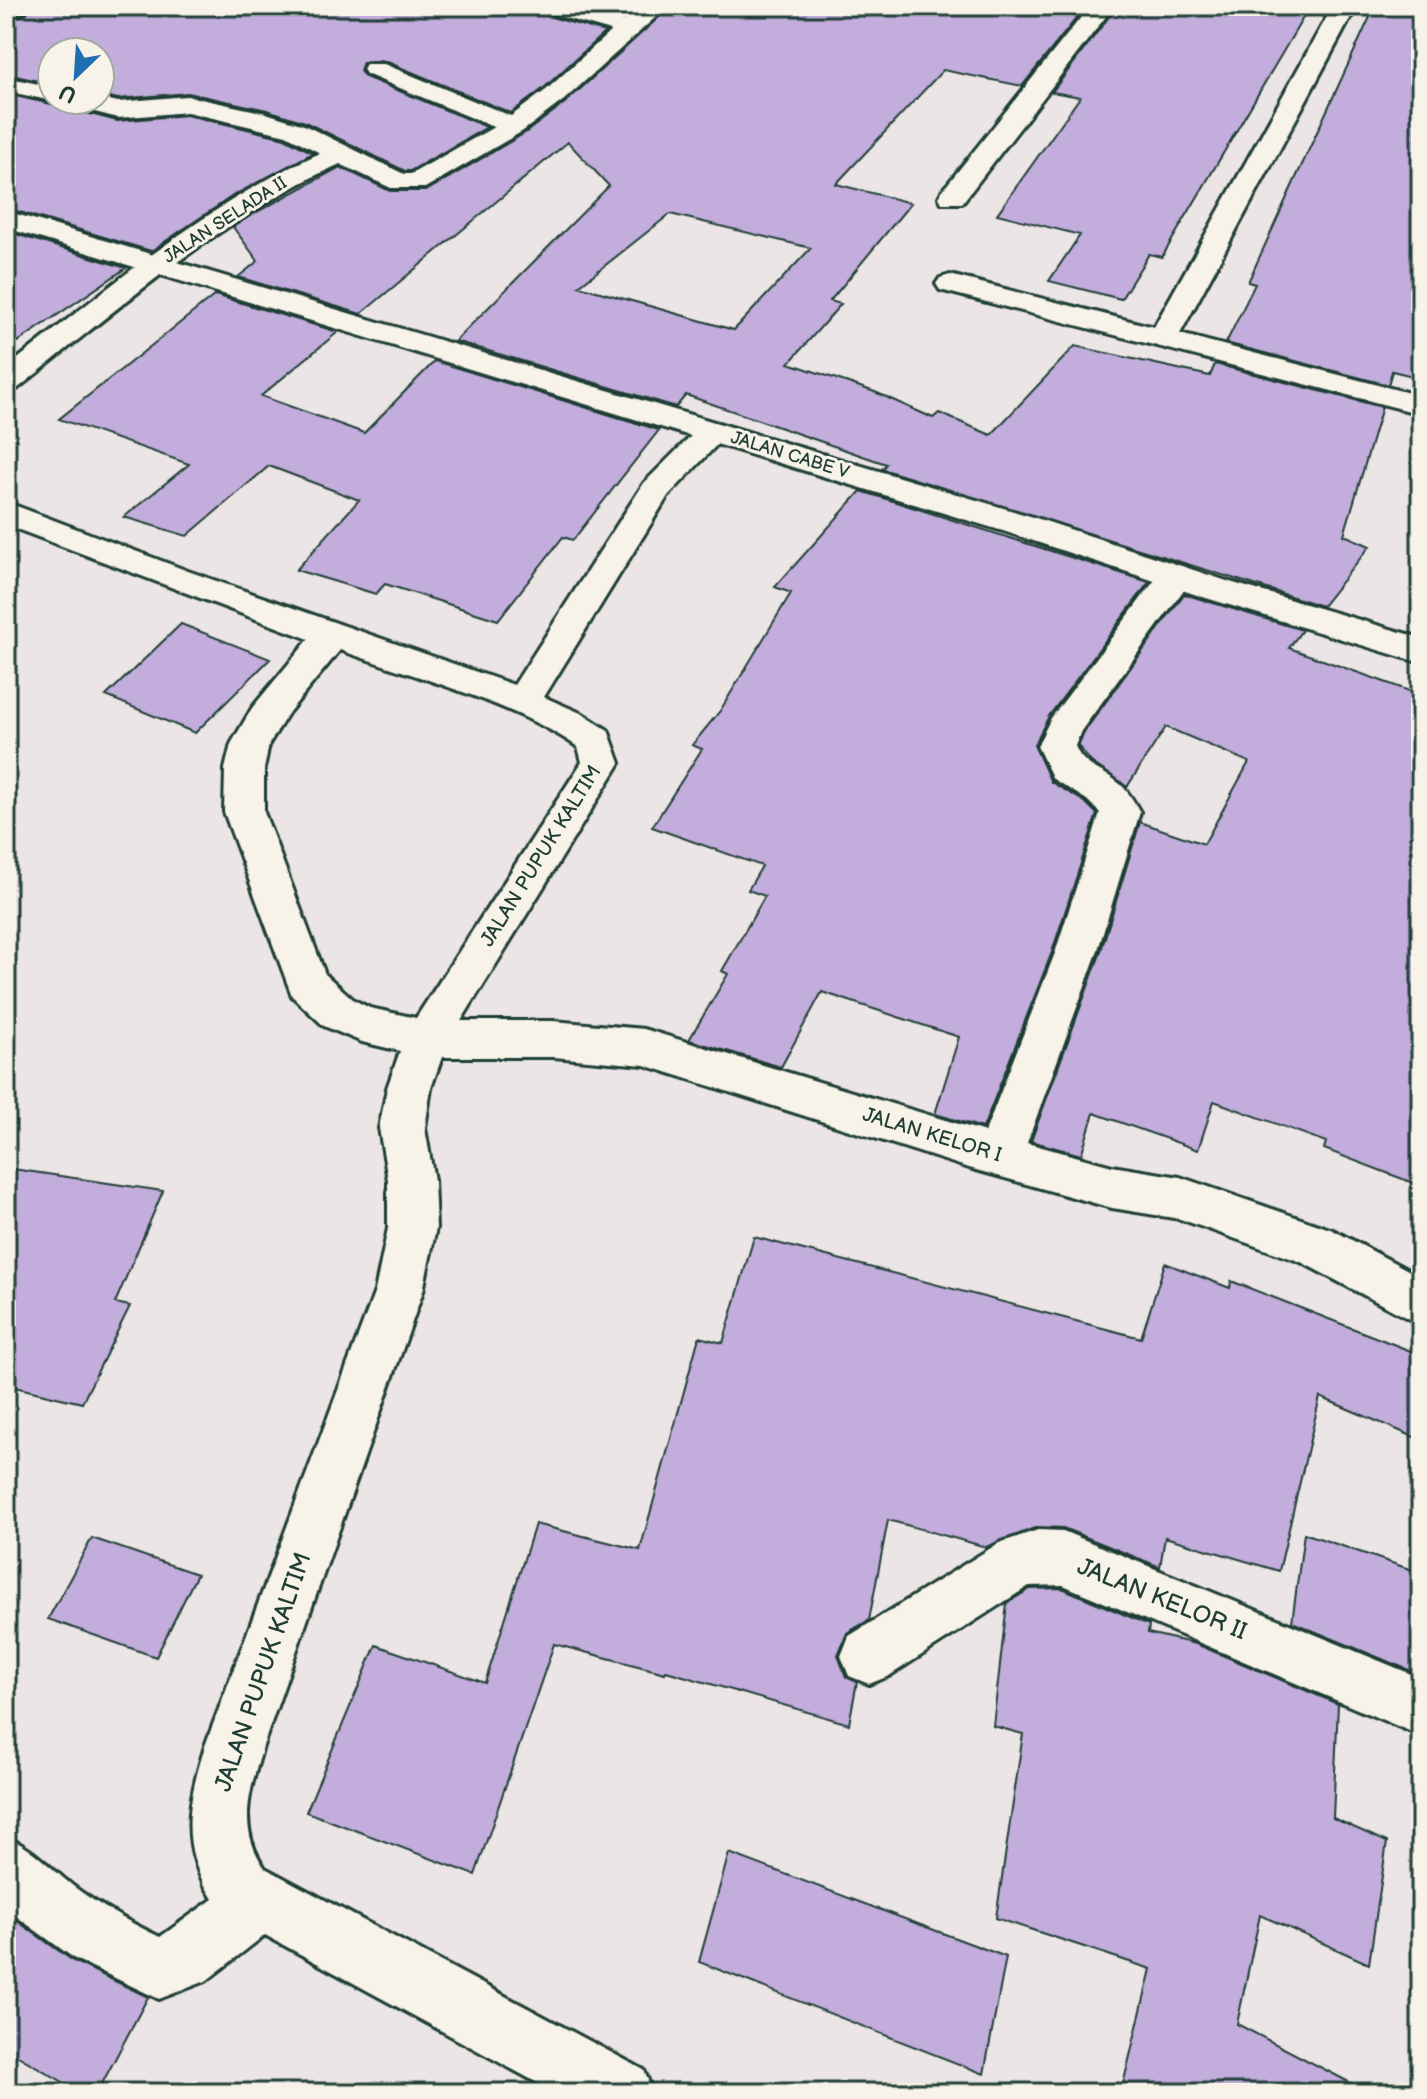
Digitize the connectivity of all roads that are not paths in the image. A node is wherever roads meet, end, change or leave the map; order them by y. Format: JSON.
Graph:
{"nodes":[{"id":1,"x":17,"y":6,"type":"edge"},
{"id":2,"x":549,"y":6,"type":"edge"},
{"id":3,"x":656,"y":6,"type":"edge"},
{"id":4,"x":1102,"y":6,"type":"edge"},
{"id":5,"x":1345,"y":6,"type":"edge"},
{"id":6,"x":6,"y":12,"type":"edge"},
{"id":7,"x":628,"y":28,"type":"junction"},
{"id":8,"x":375,"y":69,"type":"dead end"},
{"id":9,"x":6,"y":84,"type":"edge"},
{"id":10,"x":36,"y":91,"type":"edge"},
{"id":11,"x":116,"y":110,"type":"edge"},
{"id":12,"x":514,"y":126,"type":"junction"},
{"id":13,"x":340,"y":154,"type":"junction"},
{"id":14,"x":952,"y":197,"type":"dead end"},
{"id":15,"x":6,"y":219,"type":"edge"},
{"id":16,"x":156,"y":265,"type":"junction"},
{"id":17,"x":950,"y":284,"type":"dead end"},
{"id":18,"x":1162,"y":339,"type":"junction"},
{"id":19,"x":6,"y":383,"type":"edge"},
{"id":20,"x":1421,"y":405,"type":"edge"},
{"id":21,"x":713,"y":432,"type":"junction"},
{"id":22,"x":6,"y":513,"type":"edge"},
{"id":23,"x":1176,"y":576,"type":"junction"},
{"id":24,"x":333,"y":635,"type":"junction"},
{"id":25,"x":1421,"y":651,"type":"edge"},
{"id":26,"x":522,"y":702,"type":"junction"},
{"id":27,"x":426,"y":1039,"type":"junction"},
{"id":28,"x":999,"y":1155,"type":"junction"},
{"id":29,"x":1421,"y":1302,"type":"edge"},
{"id":30,"x":869,"y":1656,"type":"dead end"},
{"id":31,"x":1421,"y":1707,"type":"edge"},
{"id":32,"x":6,"y":1867,"type":"edge"},
{"id":33,"x":260,"y":1901,"type":"junction"},
{"id":34,"x":621,"y":2093,"type":"edge"}],
"edges":[{"from":1,"to":6,"type":"street"},
{"from":2,"to":7,"type":"street"},
{"from":3,"to":7,"type":"street"},
{"from":4,"to":14,"type":"street"},
{"from":5,"to":18,"type":"street"},
{"from":7,"to":12,"type":"street"},
{"from":8,"to":12,"type":"street"},
{"from":9,"to":10,"type":"street"},
{"from":11,"to":13,"type":"street"},
{"from":12,"to":13,"type":"street"},
{"from":13,"to":16,"type":"street","name":"JALAN SELADA II"},
{"from":15,"to":16,"type":"street","name":"JALAN CABE V"},
{"from":16,"to":19,"type":"street","name":"JALAN SELADA II"},
{"from":16,"to":21,"type":"street","name":"JALAN CABE V"},
{"from":17,"to":18,"type":"street"},
{"from":18,"to":20,"type":"street"},
{"from":21,"to":23,"type":"street","name":"JALAN CABE V"},
{"from":21,"to":26,"type":"street"},
{"from":22,"to":24,"type":"street","name":"JALAN PUPUK KALTIM"},
{"from":23,"to":25,"type":"street","name":"JALAN CABE V"},
{"from":23,"to":28,"type":"street"},
{"from":24,"to":26,"type":"street","name":"JALAN PUPUK KALTIM"},
{"from":24,"to":27,"type":"street"},
{"from":26,"to":27,"type":"street","name":"JALAN PUPUK KALTIM"},
{"from":27,"to":28,"type":"street","name":"JALAN KELOR I"},
{"from":27,"to":33,"type":"street","name":"JALAN PUPUK KALTIM"},
{"from":28,"to":29,"type":"street","name":"JALAN KELOR I"},
{"from":30,"to":31,"type":"street","name":"JALAN KELOR II"},
{"from":32,"to":33,"type":"street"},
{"from":33,"to":34,"type":"street","name":"JALAN PUPUK KALTIM"}]}
